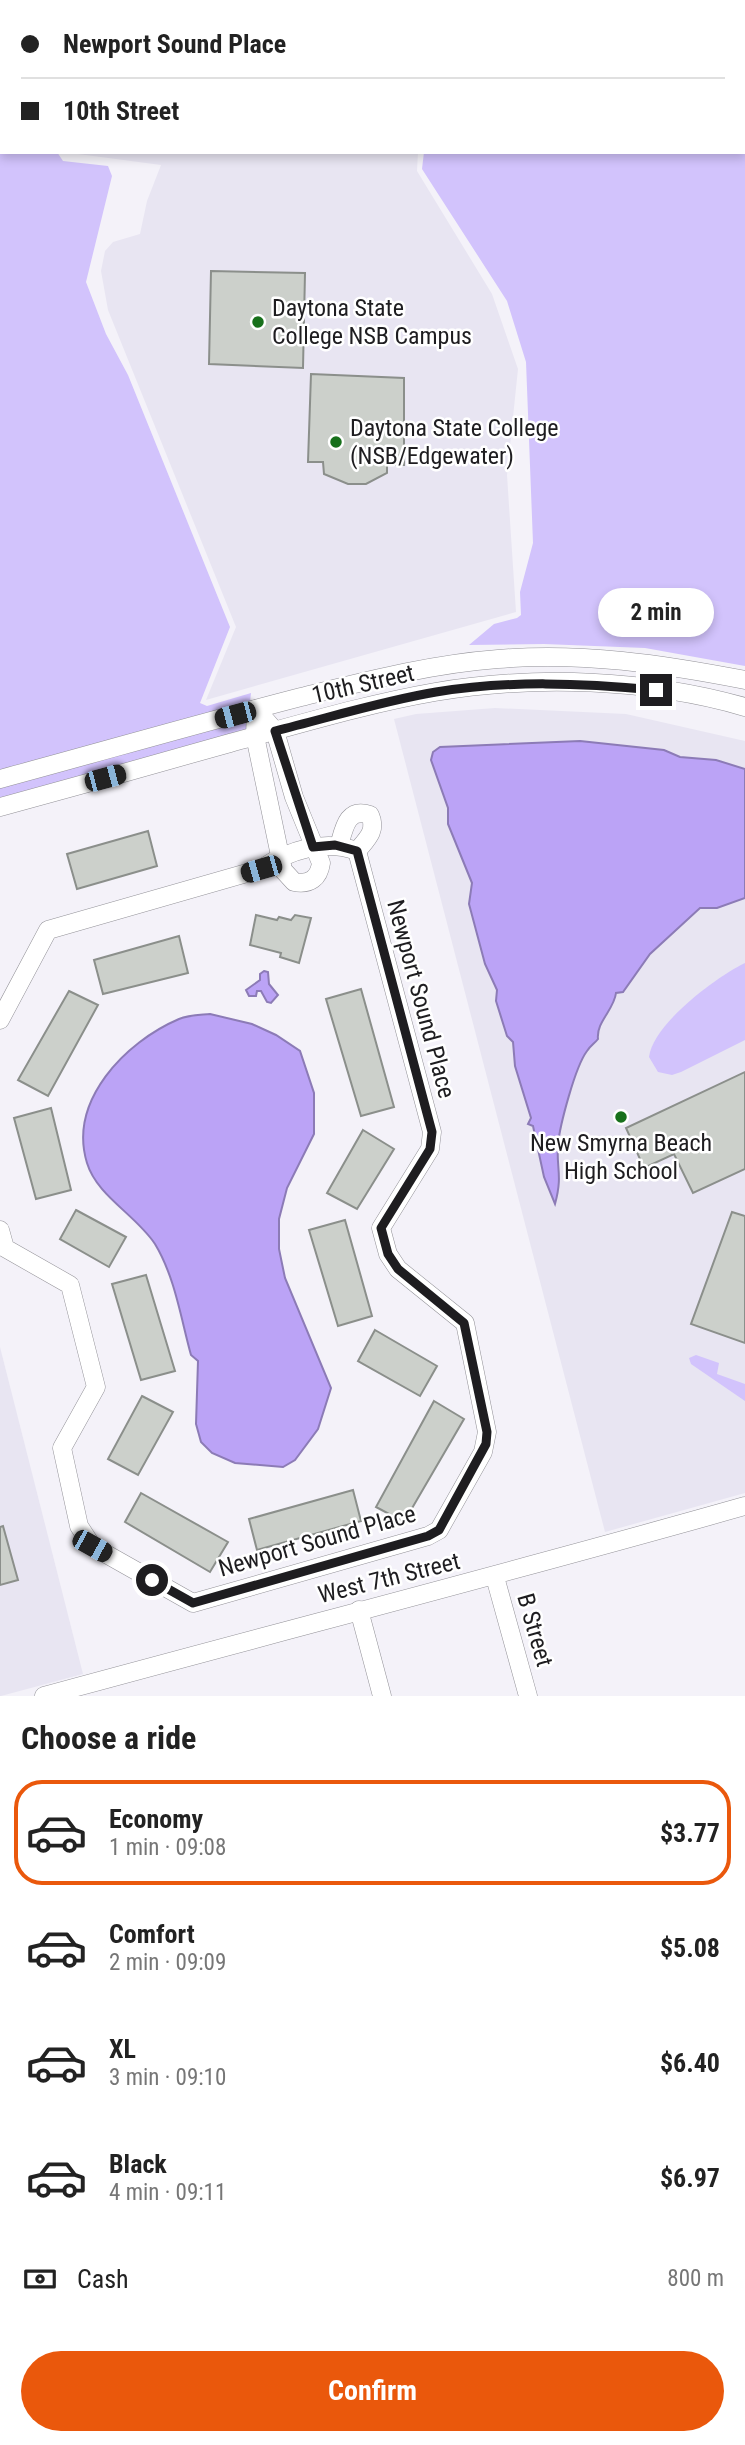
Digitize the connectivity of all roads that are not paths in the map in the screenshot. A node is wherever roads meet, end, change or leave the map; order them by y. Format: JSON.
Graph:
{"nodes":[{"id":1,"x":745,"y":680,"type":"edge"},
{"id":2,"x":745,"y":707,"type":"edge"},
{"id":3,"x":257,"y":709,"type":"junction"},
{"id":4,"x":275,"y":731,"type":"junction"},
{"id":5,"x":255,"y":736,"type":"junction"},
{"id":6,"x":0,"y":779,"type":"edge"},
{"id":7,"x":294,"y":797,"type":"junction"},
{"id":8,"x":271,"y":804,"type":"junction"},
{"id":9,"x":0,"y":807,"type":"edge"},
{"id":10,"x":313,"y":847,"type":"junction"},
{"id":11,"x":279,"y":857,"type":"junction"},
{"id":12,"x":0,"y":1020,"type":"edge"},
{"id":13,"x":0,"y":1230,"type":"edge"},
{"id":14,"x":745,"y":1506,"type":"edge"},
{"id":15,"x":495,"y":1577,"type":"junction"},
{"id":16,"x":359,"y":1610,"type":"junction"},
{"id":17,"x":44,"y":1696,"type":"edge"},
{"id":18,"x":382,"y":1696,"type":"edge"},
{"id":19,"x":528,"y":1696,"type":"edge"}],
"edges":[{"from":1,"to":3,"type":"street","name":"10th Street"},
{"from":2,"to":4,"type":"street","name":"10th Street"},
{"from":3,"to":4,"type":"street"},
{"from":3,"to":5,"type":"street"},
{"from":3,"to":6,"type":"street","name":"10th Street"},
{"from":4,"to":5,"type":"street","name":"10th Street"},
{"from":4,"to":7,"type":"street"},
{"from":5,"to":8,"type":"street"},
{"from":5,"to":9,"type":"street","name":"10th Street"},
{"from":7,"to":8,"type":"street"},
{"from":7,"to":10,"type":"street"},
{"from":8,"to":11,"type":"street"},
{"from":10,"to":11,"type":"street","name":"Newport Sound Place"},
{"from":10,"to":11,"type":"street"},
{"from":10,"to":13,"type":"street","name":"Newport Sound Place"},
{"from":11,"to":12,"type":"street","name":"Newport Sound Place"},
{"from":14,"to":15,"type":"street","name":"West 7th Street"},
{"from":15,"to":16,"type":"street","name":"West 7th Street"},
{"from":15,"to":19,"type":"street","name":"B Street"},
{"from":16,"to":17,"type":"street","name":"West 7th Street"},
{"from":16,"to":18,"type":"street"}]}
